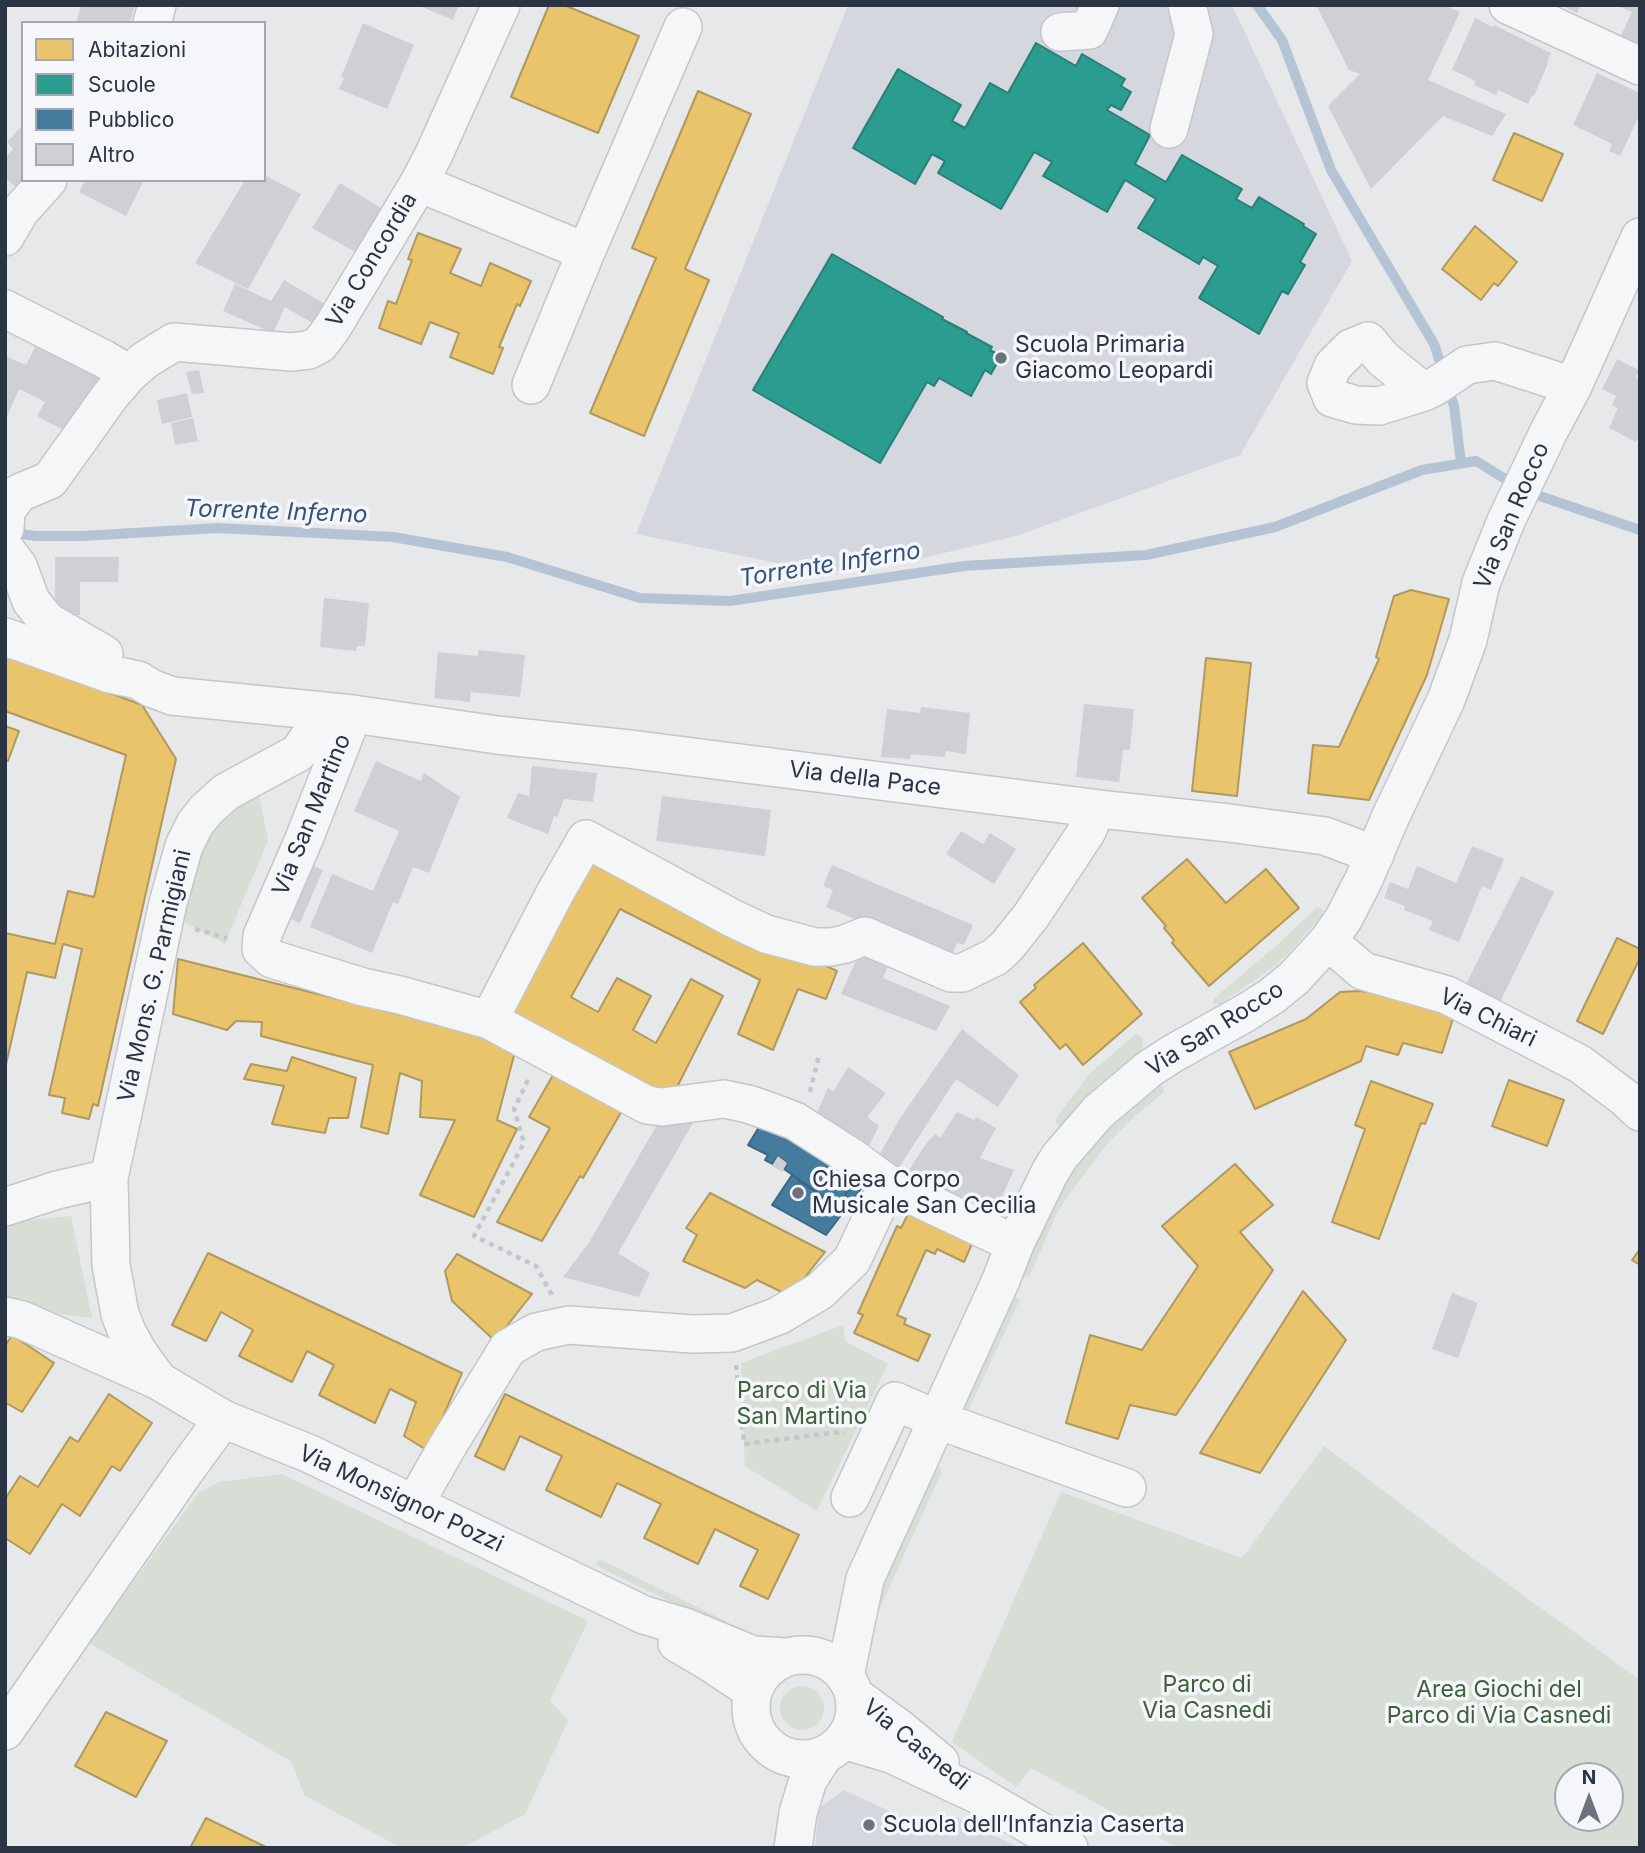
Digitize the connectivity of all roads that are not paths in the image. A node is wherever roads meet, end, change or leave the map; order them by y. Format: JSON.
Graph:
{"nodes":[{"id":1,"x":501,"y":5,"type":"edge"},
{"id":2,"x":1100,"y":5,"type":"edge"},
{"id":3,"x":1187,"y":5,"type":"edge"},
{"id":4,"x":1508,"y":5,"type":"edge"},
{"id":5,"x":684,"y":27,"type":"dead end"},
{"id":6,"x":1060,"y":32,"type":"dead end"},
{"id":7,"x":1640,"y":66,"type":"edge"},
{"id":8,"x":1169,"y":129,"type":"dead end"},
{"id":9,"x":420,"y":181,"type":"junction"},
{"id":10,"x":46,"y":182,"type":"edge"},
{"id":11,"x":5,"y":237,"type":"edge"},
{"id":12,"x":1640,"y":238,"type":"edge"},
{"id":13,"x":586,"y":253,"type":"junction"},
{"id":14,"x":5,"y":309,"type":"edge"},
{"id":15,"x":129,"y":374,"type":"junction"},
{"id":16,"x":531,"y":385,"type":"dead end"},
{"id":17,"x":1573,"y":386,"type":"junction"},
{"id":18,"x":1430,"y":389,"type":"dead end"},
{"id":19,"x":9,"y":505,"type":"edge"},
{"id":20,"x":5,"y":549,"type":"edge"},
{"id":21,"x":5,"y":637,"type":"edge"},
{"id":22,"x":138,"y":680,"type":"junction"},
{"id":23,"x":336,"y":712,"type":"junction"},
{"id":24,"x":1091,"y":808,"type":"junction"},
{"id":25,"x":1375,"y":855,"type":"junction"},
{"id":26,"x":1328,"y":941,"type":"junction"},
{"id":27,"x":489,"y":1020,"type":"junction"},
{"id":28,"x":1640,"y":1112,"type":"edge"},
{"id":29,"x":109,"y":1178,"type":"junction"},
{"id":30,"x":888,"y":1184,"type":"junction"},
{"id":31,"x":5,"y":1207,"type":"edge"},
{"id":32,"x":1015,"y":1244,"type":"junction"},
{"id":33,"x":120,"y":1314,"type":"junction"},
{"id":34,"x":5,"y":1315,"type":"edge"},
{"id":35,"x":71,"y":1342,"type":"junction"},
{"id":36,"x":159,"y":1381,"type":"junction"},
{"id":37,"x":223,"y":1419,"type":"junction"},
{"id":38,"x":937,"y":1420,"type":"junction"},
{"id":39,"x":1127,"y":1489,"type":"dead end"},
{"id":40,"x":850,"y":1497,"type":"dead end"},
{"id":41,"x":414,"y":1505,"type":"junction"},
{"id":42,"x":865,"y":1579,"type":"junction"},
{"id":43,"x":645,"y":1615,"type":"junction"},
{"id":44,"x":798,"y":1656,"type":"junction"},
{"id":45,"x":850,"y":1686,"type":"junction"},
{"id":46,"x":752,"y":1691,"type":"junction"},
{"id":47,"x":5,"y":1731,"type":"edge"},
{"id":48,"x":834,"y":1748,"type":"junction"},
{"id":49,"x":778,"y":1753,"type":"junction"},
{"id":50,"x":978,"y":1795,"type":"junction"},
{"id":51,"x":783,"y":1848,"type":"edge"},
{"id":52,"x":793,"y":1848,"type":"edge"},
{"id":53,"x":1069,"y":1848,"type":"edge"}],
"edges":[{"from":1,"to":9,"type":"street","name":"Via Concordia"},
{"from":2,"to":6,"type":"street"},
{"from":3,"to":8,"type":"street"},
{"from":4,"to":7,"type":"street"},
{"from":5,"to":13,"type":"street"},
{"from":9,"to":13,"type":"street","name":"Via Concordia"},
{"from":9,"to":15,"type":"street","name":"Via Concordia"},
{"from":10,"to":11,"type":"street"},
{"from":12,"to":17,"type":"street","name":"Via San Rocco"},
{"from":13,"to":16,"type":"street"},
{"from":14,"to":15,"type":"street"},
{"from":15,"to":19,"type":"street","name":"Via Concordia"},
{"from":17,"to":18,"type":"street"},
{"from":17,"to":25,"type":"street","name":"Via San Rocco"},
{"from":20,"to":22,"type":"street"},
{"from":21,"to":22,"type":"street","name":"Via San Martino"},
{"from":22,"to":23,"type":"street","name":"Via San Martino"},
{"from":23,"to":24,"type":"street","name":"Via della Pace"},
{"from":23,"to":27,"type":"street","name":"Via San Martino"},
{"from":23,"to":29,"type":"street","name":"Via Mons. G. Parmigiani"},
{"from":24,"to":25,"type":"street","name":"Via della Pace"},
{"from":24,"to":27,"type":"street"},
{"from":25,"to":26,"type":"street","name":"Via San Rocco"},
{"from":26,"to":28,"type":"street","name":"Via Chiari"},
{"from":26,"to":32,"type":"street","name":"Via San Rocco"},
{"from":27,"to":30,"type":"street"},
{"from":29,"to":31,"type":"street"},
{"from":29,"to":33,"type":"street","name":"Via Mons. G. Parmigiani"},
{"from":30,"to":32,"type":"street"},
{"from":30,"to":41,"type":"street"},
{"from":32,"to":38,"type":"street","name":"Via San Rocco"},
{"from":33,"to":35,"type":"street"},
{"from":33,"to":36,"type":"street","name":"Via Mons. G. Parmigiani"},
{"from":34,"to":35,"type":"street","name":"Via Monsignor Pozzi"},
{"from":35,"to":36,"type":"street","name":"Via Monsignor Pozzi"},
{"from":36,"to":37,"type":"street","name":"Via Monsignor Pozzi"},
{"from":37,"to":41,"type":"street","name":"Via Monsignor Pozzi"},
{"from":37,"to":47,"type":"street"},
{"from":38,"to":39,"type":"street"},
{"from":38,"to":40,"type":"street"},
{"from":38,"to":42,"type":"street","name":"Via San Rocco"},
{"from":41,"to":43,"type":"street","name":"Via Monsignor Pozzi"},
{"from":42,"to":44,"type":"street","name":"Via San Rocco"},
{"from":42,"to":45,"type":"street","name":"Via San Rocco"},
{"from":43,"to":44,"type":"street"},
{"from":43,"to":46,"type":"street"},
{"from":44,"to":45,"type":"street"},
{"from":44,"to":46,"type":"street"},
{"from":45,"to":48,"type":"street"},
{"from":45,"to":50,"type":"street","name":"Via Casnedi"},
{"from":46,"to":49,"type":"street"},
{"from":48,"to":49,"type":"street"},
{"from":48,"to":50,"type":"street","name":"Via Casnedi"},
{"from":48,"to":52,"type":"street"},
{"from":49,"to":51,"type":"street"},
{"from":50,"to":53,"type":"street","name":"Via Casnedi"}]}
